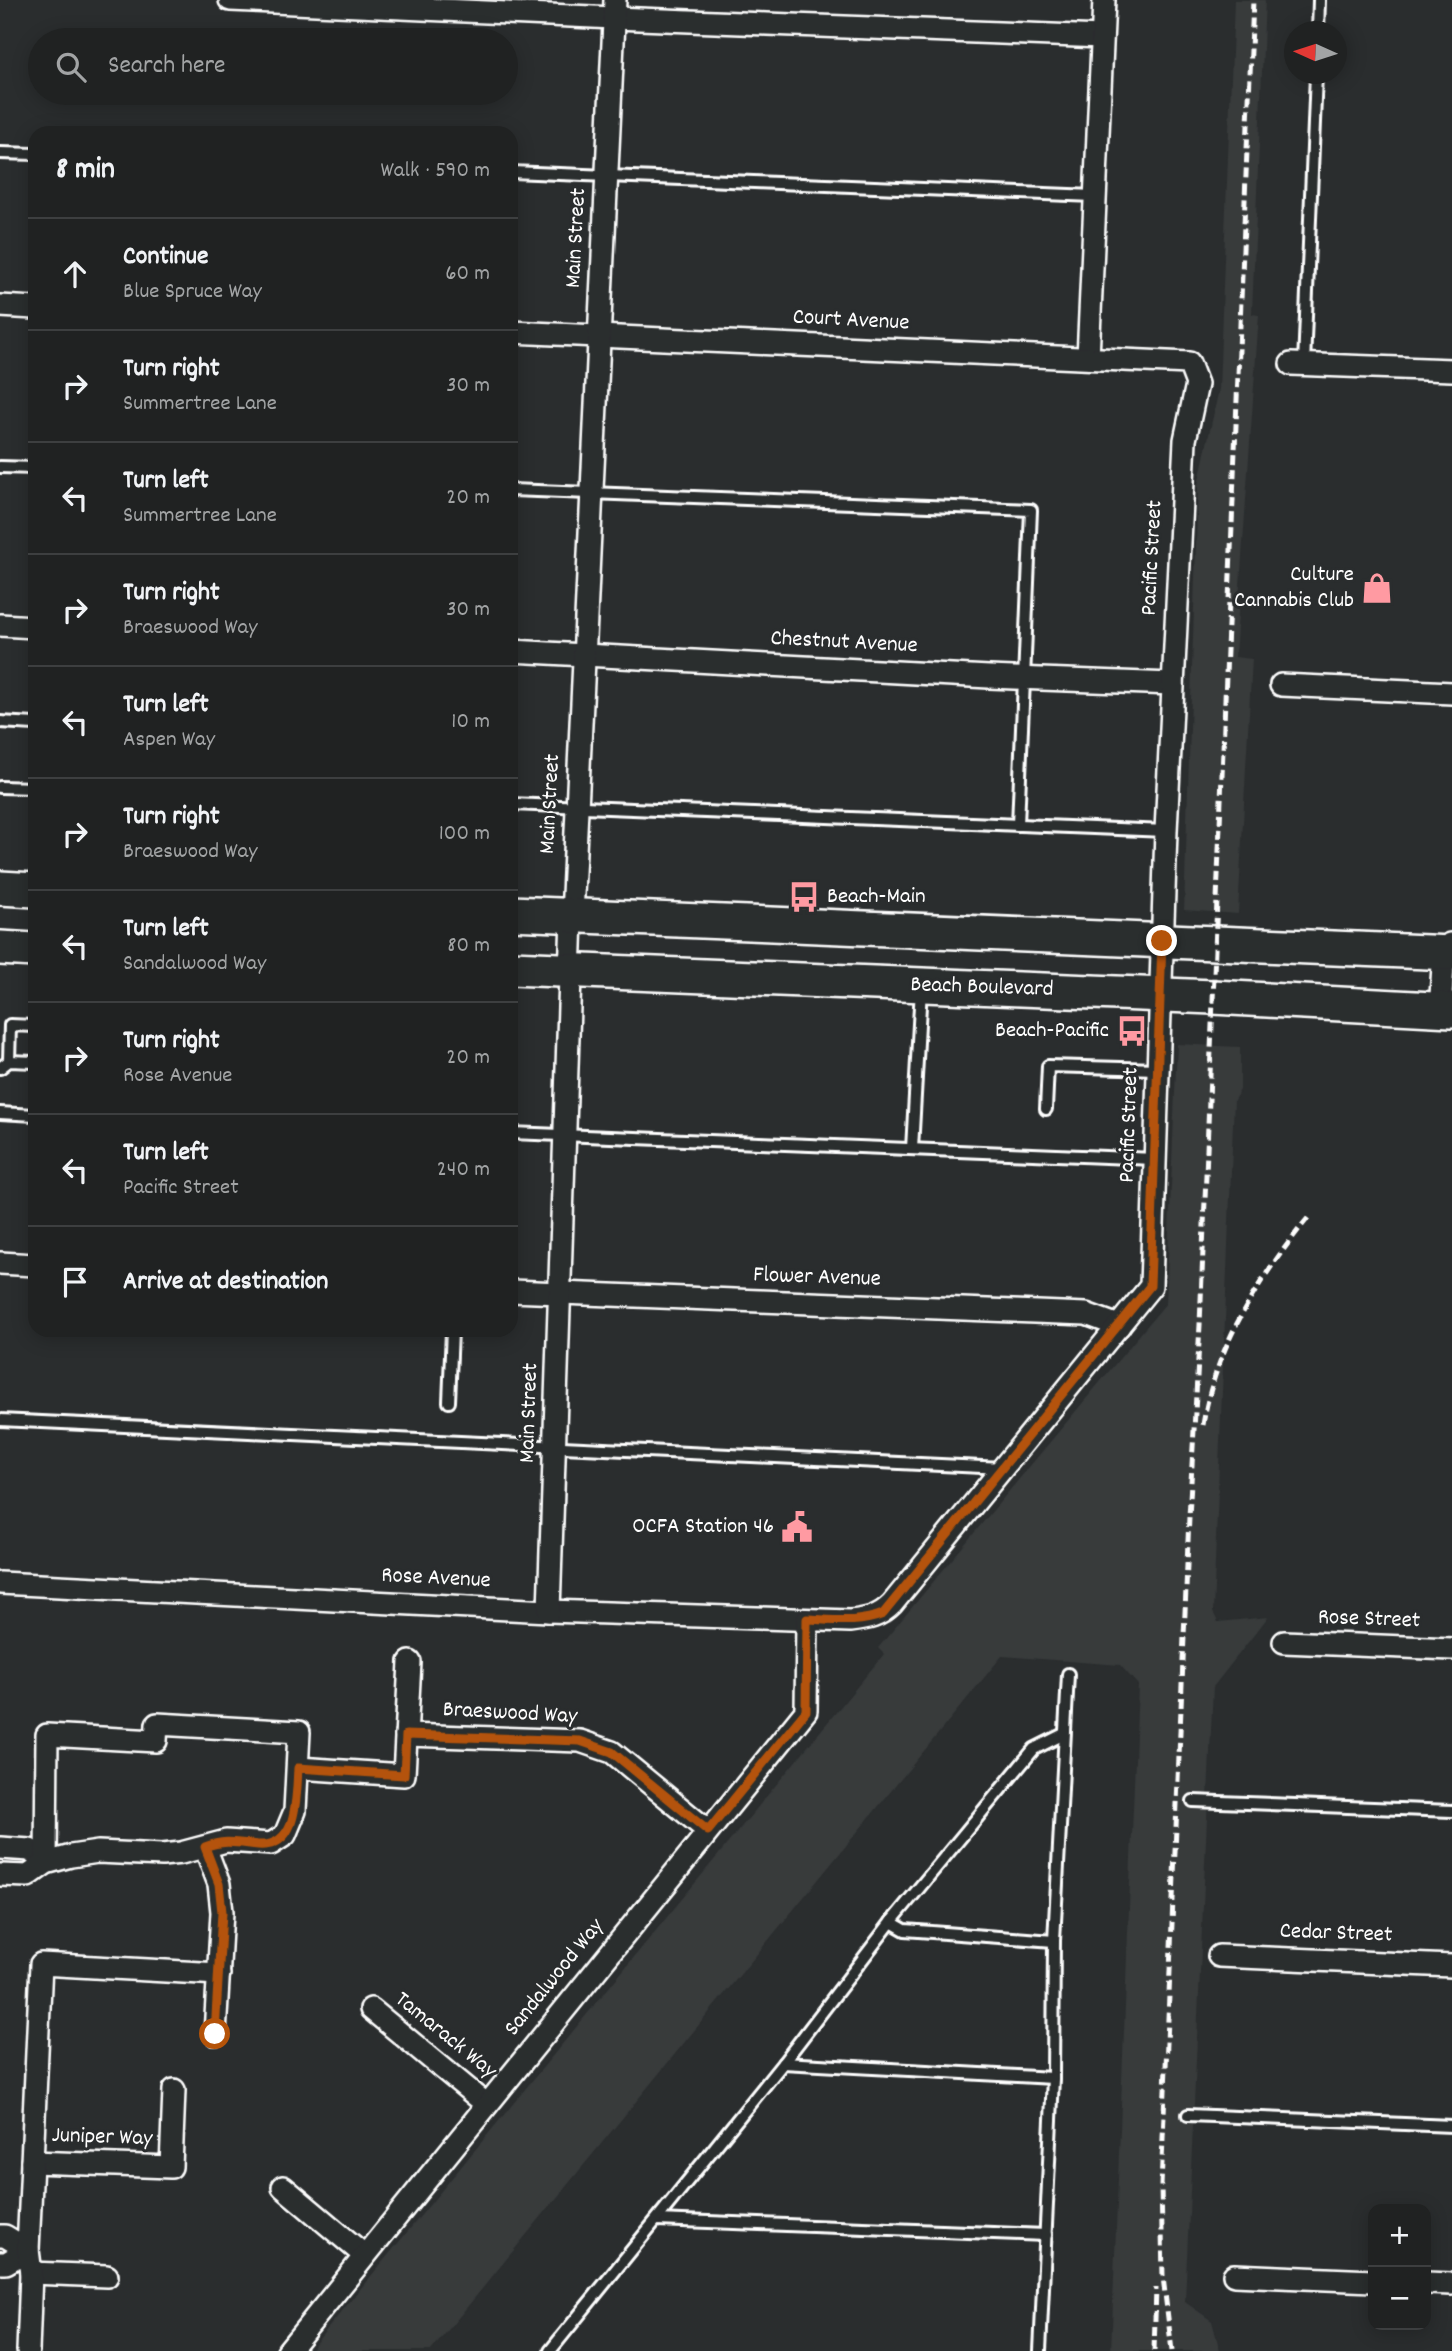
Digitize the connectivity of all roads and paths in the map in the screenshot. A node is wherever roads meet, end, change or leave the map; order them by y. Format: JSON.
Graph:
{"nodes":[{"id":1,"x":230,"y":0,"type":"edge"},
{"id":2,"x":1104,"y":0,"type":"edge"},
{"id":3,"x":1319,"y":0,"type":"edge"},
{"id":4,"x":614,"y":9,"type":"edge"},
{"id":5,"x":1318,"y":21,"type":"edge"},
{"id":6,"x":1102,"y":37,"type":"junction"},
{"id":7,"x":1315,"y":84,"type":"edge"},
{"id":8,"x":0,"y":153,"type":"edge"},
{"id":9,"x":28,"y":154,"type":"edge"},
{"id":10,"x":518,"y":172,"type":"edge"},
{"id":11,"x":607,"y":176,"type":"junction"},
{"id":12,"x":1094,"y":196,"type":"junction"},
{"id":13,"x":0,"y":306,"type":"edge"},
{"id":14,"x":28,"y":308,"type":"edge"},
{"id":15,"x":518,"y":331,"type":"edge"},
{"id":16,"x":599,"y":336,"type":"junction"},
{"id":17,"x":1088,"y":358,"type":"junction"},
{"id":18,"x":1189,"y":363,"type":"joint"},
{"id":19,"x":1297,"y":364,"type":"joint"},
{"id":20,"x":1452,"y":370,"type":"edge"},
{"id":21,"x":0,"y":467,"type":"edge"},
{"id":22,"x":28,"y":468,"type":"edge"},
{"id":23,"x":518,"y":490,"type":"edge"},
{"id":24,"x":592,"y":494,"type":"junction"},
{"id":25,"x":0,"y":625,"type":"edge"},
{"id":26,"x":28,"y":627,"type":"edge"},
{"id":27,"x":518,"y":651,"type":"edge"},
{"id":28,"x":585,"y":655,"type":"junction"},
{"id":29,"x":1024,"y":678,"type":"junction"},
{"id":30,"x":1173,"y":684,"type":"junction"},
{"id":31,"x":1282,"y":685,"type":"dead end"},
{"id":32,"x":1452,"y":693,"type":"edge"},
{"id":33,"x":0,"y":722,"type":"edge"},
{"id":34,"x":28,"y":724,"type":"edge"},
{"id":35,"x":0,"y":787,"type":"edge"},
{"id":36,"x":28,"y":788,"type":"edge"},
{"id":37,"x":518,"y":804,"type":"edge"},
{"id":38,"x":578,"y":806,"type":"junction"},
{"id":39,"x":1018,"y":825,"type":"junction"},
{"id":40,"x":1166,"y":831,"type":"junction"},
{"id":41,"x":0,"y":888,"type":"edge"},
{"id":42,"x":28,"y":890,"type":"edge"},
{"id":43,"x":518,"y":913,"type":"edge"},
{"id":44,"x":572,"y":916,"type":"junction"},
{"id":45,"x":1162,"y":941,"type":"junction"},
{"id":46,"x":0,"y":948,"type":"edge"},
{"id":47,"x":1449,"y":948,"type":"edge"},
{"id":48,"x":28,"y":950,"type":"edge"},
{"id":49,"x":518,"y":968,"type":"edge"},
{"id":50,"x":571,"y":971,"type":"junction"},
{"id":51,"x":921,"y":985,"type":"junction"},
{"id":52,"x":1160,"y":995,"type":"junction"},
{"id":53,"x":1446,"y":1010,"type":"edge"},
{"id":54,"x":28,"y":1026,"type":"edge"},
{"id":55,"x":28,"y":1062,"type":"edge"},
{"id":56,"x":4,"y":1064,"type":"edge"},
{"id":57,"x":1158,"y":1069,"type":"junction"},
{"id":58,"x":1046,"y":1109,"type":"dead end"},
{"id":59,"x":0,"y":1113,"type":"edge"},
{"id":60,"x":28,"y":1115,"type":"edge"},
{"id":61,"x":518,"y":1133,"type":"edge"},
{"id":62,"x":565,"y":1135,"type":"junction"},
{"id":63,"x":912,"y":1149,"type":"junction"},
{"id":64,"x":1155,"y":1158,"type":"junction"},
{"id":65,"x":0,"y":1263,"type":"edge"},
{"id":66,"x":28,"y":1265,"type":"edge"},
{"id":67,"x":518,"y":1291,"type":"edge"},
{"id":68,"x":561,"y":1294,"type":"junction"},
{"id":69,"x":1119,"y":1326,"type":"junction"},
{"id":70,"x":452,"y":1337,"type":"edge"},
{"id":71,"x":449,"y":1402,"type":"dead end"},
{"id":72,"x":0,"y":1420,"type":"edge"},
{"id":73,"x":555,"y":1446,"type":"junction"},
{"id":74,"x":1003,"y":1468,"type":"junction"},
{"id":75,"x":0,"y":1583,"type":"edge"},
{"id":76,"x":549,"y":1611,"type":"junction"},
{"id":77,"x":807,"y":1619,"type":"junction"},
{"id":78,"x":870,"y":1619,"type":"joint"},
{"id":79,"x":1284,"y":1642,"type":"dead end"},
{"id":80,"x":1452,"y":1649,"type":"edge"},
{"id":81,"x":410,"y":1662,"type":"dead end"},
{"id":82,"x":1068,"y":1674,"type":"dead end"},
{"id":83,"x":1064,"y":1734,"type":"junction"},
{"id":84,"x":406,"y":1735,"type":"junction"},
{"id":85,"x":298,"y":1768,"type":"junction"},
{"id":86,"x":1194,"y":1801,"type":"dead end"},
{"id":87,"x":1452,"y":1811,"type":"edge"},
{"id":88,"x":708,"y":1831,"type":"junction"},
{"id":89,"x":205,"y":1847,"type":"junction"},
{"id":90,"x":0,"y":1849,"type":"edge"},
{"id":91,"x":46,"y":1863,"type":"junction"},
{"id":92,"x":0,"y":1875,"type":"edge"},
{"id":93,"x":891,"y":1923,"type":"junction"},
{"id":94,"x":1054,"y":1941,"type":"junction"},
{"id":95,"x":1219,"y":1956,"type":"dead end"},
{"id":96,"x":1452,"y":1965,"type":"edge"},
{"id":97,"x":219,"y":1974,"type":"junction"},
{"id":98,"x":371,"y":2009,"type":"dead end"},
{"id":99,"x":215,"y":2034,"type":"dead end"},
{"id":100,"x":783,"y":2063,"type":"junction"},
{"id":101,"x":1053,"y":2078,"type":"junction"},
{"id":102,"x":174,"y":2090,"type":"dead end"},
{"id":103,"x":486,"y":2104,"type":"junction"},
{"id":104,"x":1188,"y":2115,"type":"dead end"},
{"id":105,"x":1452,"y":2126,"type":"edge"},
{"id":106,"x":32,"y":2162,"type":"junction"},
{"id":107,"x":283,"y":2187,"type":"dead end"},
{"id":108,"x":657,"y":2220,"type":"junction"},
{"id":109,"x":1046,"y":2235,"type":"junction"},
{"id":110,"x":0,"y":2236,"type":"edge"},
{"id":111,"x":28,"y":2250,"type":"junction"},
{"id":112,"x":364,"y":2255,"type":"junction"},
{"id":113,"x":0,"y":2263,"type":"edge"},
{"id":114,"x":31,"y":2273,"type":"junction"},
{"id":115,"x":1234,"y":2275,"type":"dead end"},
{"id":116,"x":107,"y":2276,"type":"dead end"},
{"id":117,"x":1368,"y":2281,"type":"edge"},
{"id":118,"x":1431,"y":2283,"type":"edge"},
{"id":119,"x":1452,"y":2284,"type":"edge"},
{"id":120,"x":28,"y":2351,"type":"edge"},
{"id":121,"x":288,"y":2351,"type":"edge"},
{"id":122,"x":550,"y":2351,"type":"edge"},
{"id":123,"x":1040,"y":2351,"type":"edge"}],
"edges":[{"from":1,"to":4,"type":"street"},
{"from":2,"to":6,"type":"street"},
{"from":3,"to":5,"type":"lane"},
{"from":4,"to":6,"type":"street"},
{"from":4,"to":11,"type":"street","name":"Main Street"},
{"from":6,"to":12,"type":"street"},
{"from":7,"to":19,"type":"lane"},
{"from":8,"to":9,"type":"lane"},
{"from":10,"to":11,"type":"lane"},
{"from":11,"to":12,"type":"lane"},
{"from":11,"to":16,"type":"street","name":"Main Street"},
{"from":12,"to":17,"type":"street"},
{"from":13,"to":14,"type":"street"},
{"from":15,"to":16,"type":"street","name":"Court Avenue"},
{"from":16,"to":17,"type":"street","name":"Court Avenue"},
{"from":16,"to":24,"type":"street","name":"Main Street"},
{"from":17,"to":18,"type":"street","name":"Court Avenue"},
{"from":18,"to":30,"type":"street","name":"Pacific Street"},
{"from":19,"to":20,"type":"street"},
{"from":21,"to":22,"type":"lane"},
{"from":23,"to":24,"type":"lane"},
{"from":24,"to":28,"type":"street","name":"Main Street"},
{"from":24,"to":29,"type":"lane"},
{"from":25,"to":26,"type":"street"},
{"from":27,"to":28,"type":"street","name":"Chestnut Avenue"},
{"from":28,"to":29,"type":"street","name":"Chestnut Avenue"},
{"from":28,"to":38,"type":"street","name":"Main Street"},
{"from":29,"to":30,"type":"street","name":"Chestnut Avenue"},
{"from":29,"to":39,"type":"lane"},
{"from":30,"to":40,"type":"street","name":"Pacific Street"},
{"from":31,"to":32,"type":"street"},
{"from":33,"to":34,"type":"lane"},
{"from":35,"to":36,"type":"lane"},
{"from":37,"to":38,"type":"lane"},
{"from":38,"to":39,"type":"lane"},
{"from":38,"to":44,"type":"street","name":"Main Street"},
{"from":39,"to":40,"type":"lane"},
{"from":40,"to":45,"type":"street","name":"Pacific Street"},
{"from":41,"to":42,"type":"main road"},
{"from":43,"to":44,"type":"main road"},
{"from":44,"to":45,"type":"main road"},
{"from":44,"to":50,"type":"street","name":"Main Street"},
{"from":45,"to":47,"type":"main road"},
{"from":45,"to":52,"type":"street","name":"Pacific Street"},
{"from":46,"to":48,"type":"main road"},
{"from":47,"to":53,"type":"street"},
{"from":49,"to":50,"type":"main road","name":"Beach Boulevard"},
{"from":50,"to":51,"type":"main road","name":"Beach Boulevard"},
{"from":50,"to":62,"type":"street","name":"Main Street"},
{"from":51,"to":52,"type":"main road","name":"Beach Boulevard"},
{"from":51,"to":63,"type":"lane"},
{"from":52,"to":53,"type":"main road","name":"Beach Boulevard"},
{"from":52,"to":57,"type":"street","name":"Pacific Street"},
{"from":54,"to":56,"type":"lane"},
{"from":55,"to":56,"type":"lane"},
{"from":57,"to":58,"type":"lane"},
{"from":57,"to":64,"type":"street","name":"Pacific Street"},
{"from":59,"to":60,"type":"lane"},
{"from":61,"to":62,"type":"lane"},
{"from":62,"to":63,"type":"lane"},
{"from":62,"to":68,"type":"street","name":"Main Street"},
{"from":63,"to":64,"type":"lane"},
{"from":64,"to":69,"type":"street","name":"Pacific Street"},
{"from":65,"to":66,"type":"street"},
{"from":67,"to":68,"type":"street","name":"Flower Avenue"},
{"from":68,"to":69,"type":"street","name":"Flower Avenue"},
{"from":68,"to":73,"type":"street","name":"Main Street"},
{"from":69,"to":74,"type":"street","name":"Pacific Street"},
{"from":70,"to":71,"type":"lane"},
{"from":72,"to":73,"type":"lane"},
{"from":73,"to":74,"type":"lane"},
{"from":73,"to":76,"type":"street","name":"Main Street"},
{"from":74,"to":78,"type":"street","name":"Pacific Street"},
{"from":75,"to":76,"type":"street","name":"Rose Avenue"},
{"from":76,"to":77,"type":"street","name":"Rose Avenue"},
{"from":77,"to":78,"type":"street","name":"Rose Avenue"},
{"from":77,"to":88,"type":"street","name":"Sandalwood Way"},
{"from":79,"to":80,"type":"street","name":"Rose Street"},
{"from":81,"to":84,"type":"street"},
{"from":82,"to":83,"type":"lane"},
{"from":83,"to":93,"type":"lane"},
{"from":83,"to":94,"type":"lane"},
{"from":84,"to":85,"type":"street"},
{"from":84,"to":88,"type":"street","name":"Braeswood Way"},
{"from":85,"to":89,"type":"street"},
{"from":85,"to":91,"type":"street"},
{"from":86,"to":87,"type":"lane"},
{"from":88,"to":103,"type":"street","name":"Sandalwood Way"},
{"from":89,"to":91,"type":"street"},
{"from":89,"to":97,"type":"street"},
{"from":90,"to":91,"type":"street"},
{"from":91,"to":92,"type":"street"},
{"from":93,"to":94,"type":"lane"},
{"from":93,"to":100,"type":"lane"},
{"from":94,"to":101,"type":"lane"},
{"from":95,"to":96,"type":"street","name":"Cedar Street"},
{"from":97,"to":99,"type":"street"},
{"from":97,"to":106,"type":"street"},
{"from":98,"to":103,"type":"street","name":"Tamarack Way"},
{"from":100,"to":101,"type":"lane"},
{"from":100,"to":108,"type":"lane"},
{"from":101,"to":109,"type":"lane"},
{"from":102,"to":106,"type":"street","name":"Juniper Way"},
{"from":103,"to":112,"type":"street","name":"Sandalwood Way"},
{"from":104,"to":105,"type":"lane"},
{"from":106,"to":111,"type":"street"},
{"from":107,"to":112,"type":"street"},
{"from":108,"to":109,"type":"lane"},
{"from":108,"to":122,"type":"lane"},
{"from":109,"to":123,"type":"lane"},
{"from":110,"to":111,"type":"street"},
{"from":111,"to":113,"type":"street"},
{"from":111,"to":114,"type":"street"},
{"from":112,"to":121,"type":"street","name":"Sandalwood Way"},
{"from":114,"to":116,"type":"street"},
{"from":114,"to":120,"type":"street"},
{"from":115,"to":117,"type":"street"},
{"from":118,"to":119,"type":"street"}]}
